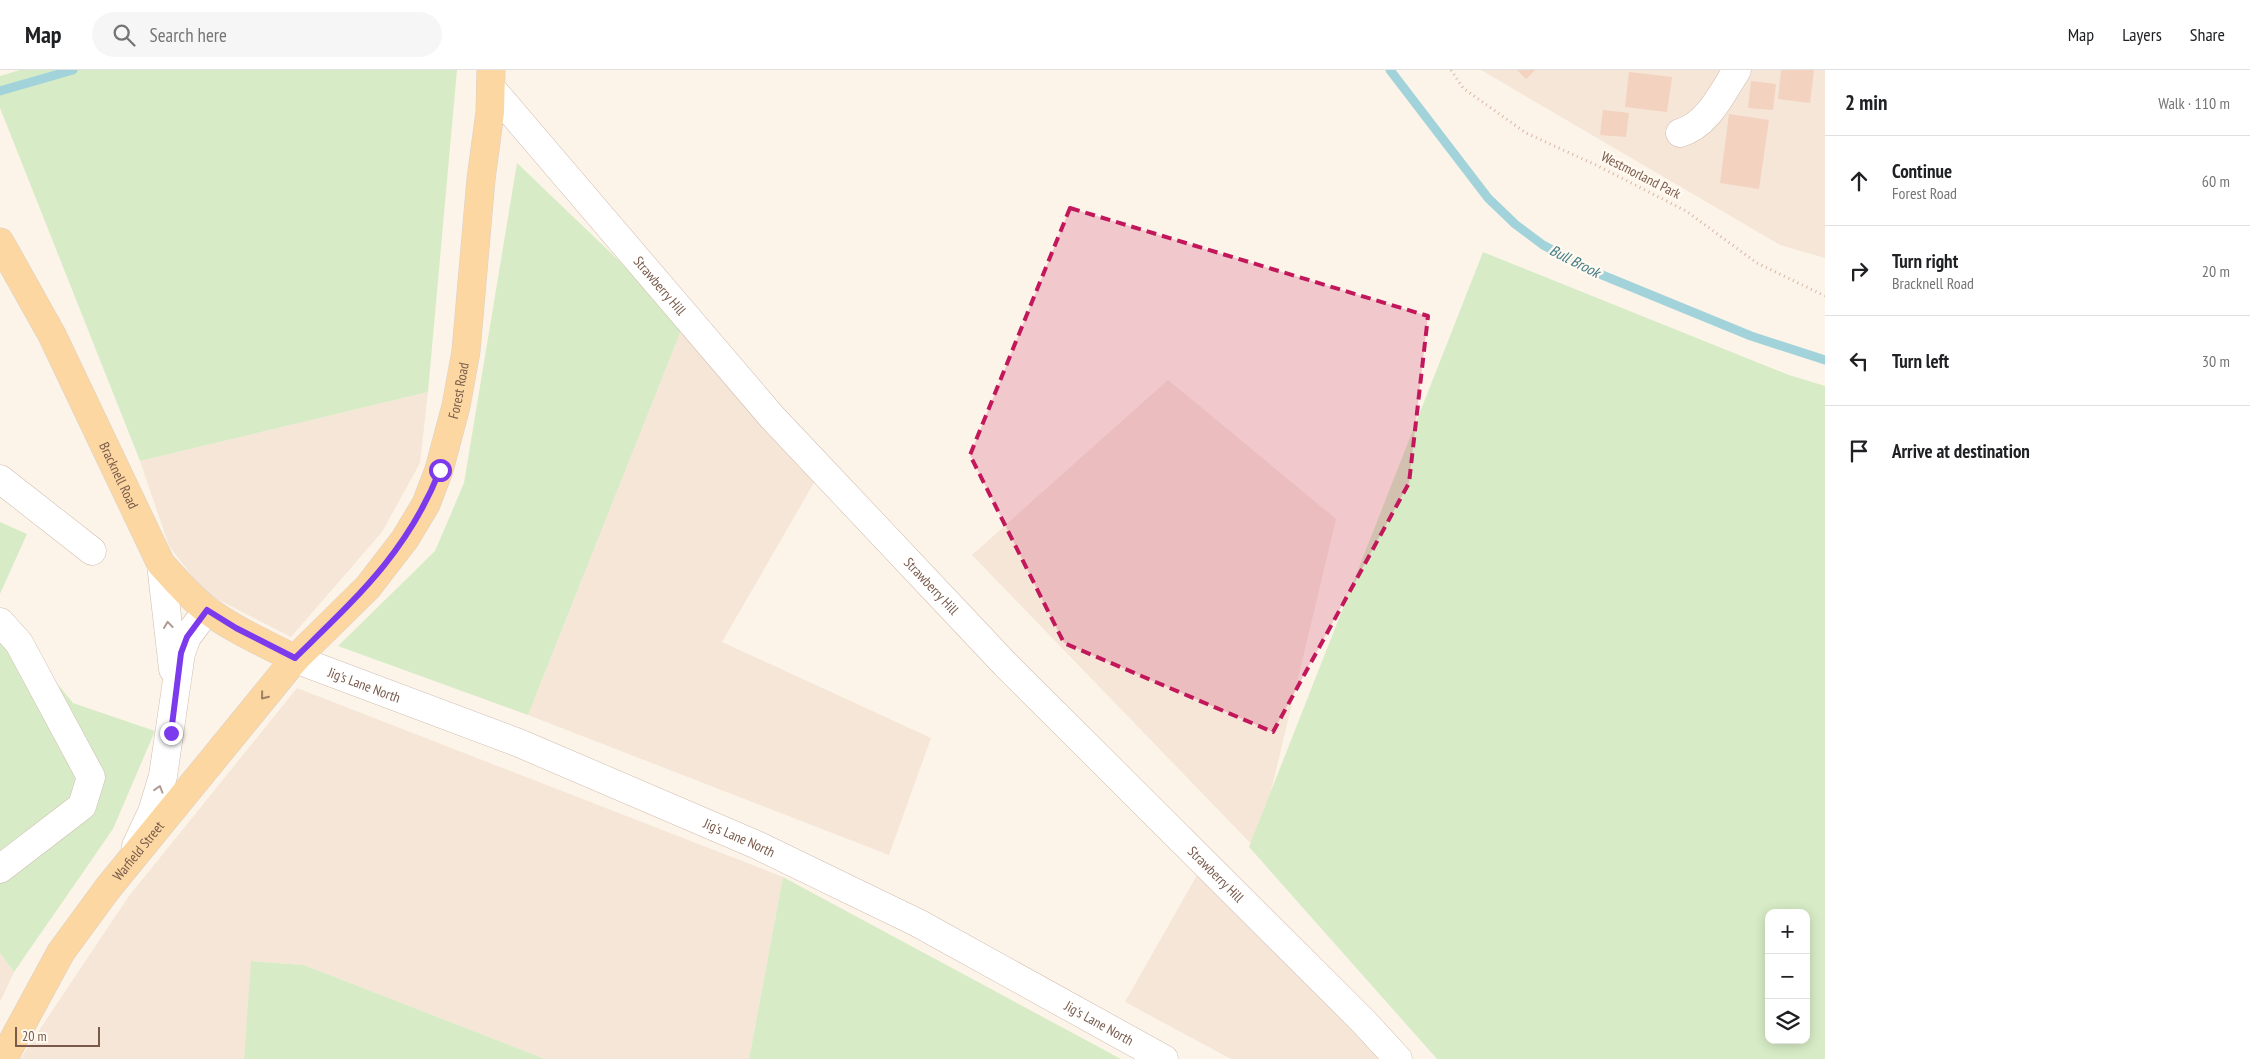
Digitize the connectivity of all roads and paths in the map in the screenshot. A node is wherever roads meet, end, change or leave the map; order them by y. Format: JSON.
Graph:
{"nodes":[{"id":1,"x":1452,"y":70,"type":"edge"},
{"id":2,"x":1737,"y":70,"type":"edge"},
{"id":3,"x":491,"y":79,"type":"edge"},
{"id":4,"x":1680,"y":133,"type":"dead end"},
{"id":5,"x":0,"y":242,"type":"edge"},
{"id":6,"x":8,"y":271,"type":"edge"},
{"id":7,"x":1825,"y":296,"type":"edge"},
{"id":8,"x":0,"y":479,"type":"edge"},
{"id":9,"x":92,"y":551,"type":"dead end"},
{"id":10,"x":162,"y":564,"type":"junction"},
{"id":11,"x":207,"y":610,"type":"junction"},
{"id":12,"x":0,"y":622,"type":"edge"},
{"id":13,"x":295,"y":658,"type":"junction"},
{"id":14,"x":175,"y":690,"type":"junction"},
{"id":15,"x":126,"y":866,"type":"junction"},
{"id":16,"x":0,"y":869,"type":"edge"},
{"id":17,"x":3,"y":1059,"type":"edge"},
{"id":18,"x":1164,"y":1059,"type":"edge"},
{"id":19,"x":1398,"y":1059,"type":"edge"}],
"edges":[{"from":1,"to":7,"type":"path","name":"Westmorland Park"},
{"from":2,"to":4,"type":"street"},
{"from":3,"to":13,"type":"main road","name":"Forest Road"},
{"from":3,"to":19,"type":"street","name":"Strawberry Hill"},
{"from":5,"to":6,"type":"main road","name":"Bracknell Road"},
{"from":6,"to":10,"type":"main road","name":"Bracknell Road"},
{"from":8,"to":9,"type":"street"},
{"from":10,"to":11,"type":"main road","name":"Bracknell Road"},
{"from":14,"to":10,"type":"street","one_way":true},
{"from":11,"to":13,"type":"main road","name":"Bracknell Road"},
{"from":11,"to":14,"type":"street"},
{"from":12,"to":16,"type":"street"},
{"from":13,"to":15,"type":"main road","name":"Warfield Street","one_way":true},
{"from":13,"to":18,"type":"street","name":"Jig's Lane North"},
{"from":15,"to":14,"type":"street","one_way":true},
{"from":15,"to":17,"type":"main road","name":"Warfield Street"}]}
